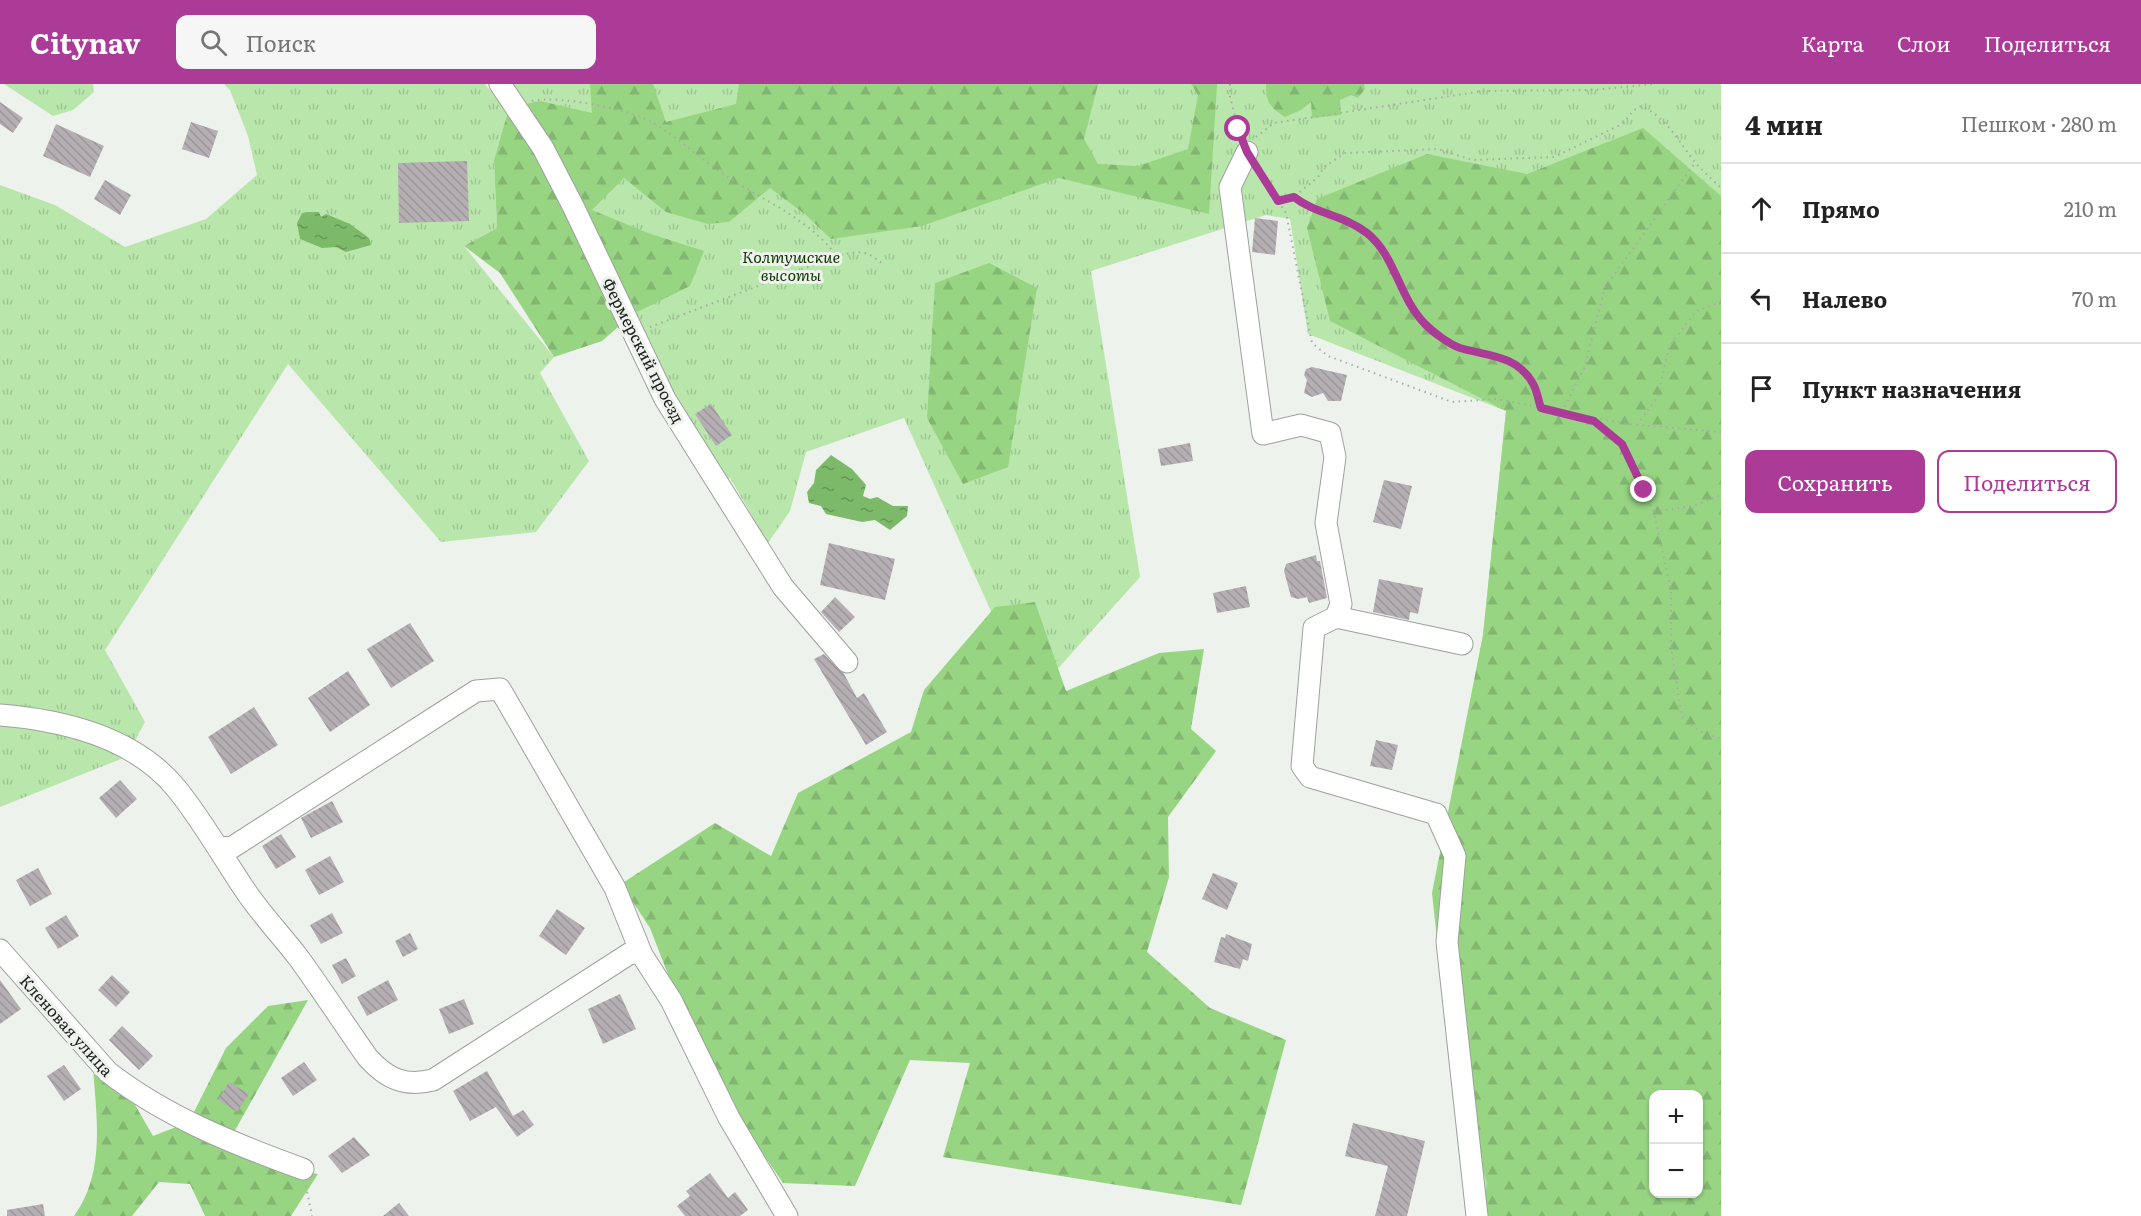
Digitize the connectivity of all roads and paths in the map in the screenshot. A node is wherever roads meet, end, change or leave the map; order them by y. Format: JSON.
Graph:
{"nodes":[{"id":1,"x":500,"y":84,"type":"edge"},
{"id":2,"x":1230,"y":84,"type":"edge"},
{"id":3,"x":1654,"y":84,"type":"edge"},
{"id":4,"x":514,"y":105,"type":"junction"},
{"id":5,"x":1247,"y":152,"type":"junction"},
{"id":6,"x":1695,"y":163,"type":"junction"},
{"id":7,"x":1721,"y":188,"type":"edge"},
{"id":8,"x":1294,"y":197,"type":"junction"},
{"id":9,"x":1278,"y":201,"type":"junction"},
{"id":10,"x":837,"y":256,"type":"junction"},
{"id":11,"x":883,"y":264,"type":"dead end"},
{"id":12,"x":1721,"y":302,"type":"edge"},
{"id":13,"x":634,"y":335,"type":"junction"},
{"id":14,"x":1541,"y":408,"type":"junction"},
{"id":15,"x":1552,"y":410,"type":"junction"},
{"id":16,"x":1562,"y":412,"type":"junction"},
{"id":17,"x":1637,"y":425,"type":"junction"},
{"id":18,"x":1721,"y":432,"type":"edge"},
{"id":19,"x":1721,"y":495,"type":"edge"},
{"id":20,"x":1654,"y":512,"type":"junction"},
{"id":21,"x":1336,"y":617,"type":"junction"},
{"id":22,"x":1462,"y":644,"type":"dead end"},
{"id":23,"x":847,"y":662,"type":"dead end"},
{"id":24,"x":0,"y":715,"type":"edge"},
{"id":25,"x":1721,"y":739,"type":"edge"},
{"id":26,"x":218,"y":847,"type":"junction"},
{"id":27,"x":0,"y":950,"type":"edge"},
{"id":28,"x":642,"y":955,"type":"junction"},
{"id":29,"x":303,"y":1169,"type":"joint"},
{"id":30,"x":312,"y":1216,"type":"edge"},
{"id":31,"x":787,"y":1216,"type":"edge"},
{"id":32,"x":1477,"y":1216,"type":"edge"}],
"edges":[{"from":1,"to":4,"type":"street","name":"Фермерский проезд"},
{"from":2,"to":5,"type":"path"},
{"from":3,"to":5,"type":"path"},
{"from":4,"to":10,"type":"path"},
{"from":4,"to":13,"type":"street","name":"Фермерский проезд"},
{"from":5,"to":9,"type":"path"},
{"from":5,"to":21,"type":"street"},
{"from":6,"to":7,"type":"path"},
{"from":6,"to":8,"type":"path"},
{"from":6,"to":16,"type":"path"},
{"from":8,"to":9,"type":"path"},
{"from":8,"to":14,"type":"path"},
{"from":9,"to":14,"type":"path"},
{"from":10,"to":11,"type":"path"},
{"from":10,"to":13,"type":"path"},
{"from":12,"to":17,"type":"path"},
{"from":13,"to":23,"type":"street","name":"Фермерский проезд"},
{"from":14,"to":15,"type":"path"},
{"from":15,"to":16,"type":"path"},
{"from":15,"to":20,"type":"path"},
{"from":16,"to":17,"type":"path"},
{"from":17,"to":18,"type":"path"},
{"from":19,"to":20,"type":"path"},
{"from":20,"to":25,"type":"path"},
{"from":21,"to":22,"type":"street"},
{"from":21,"to":32,"type":"street"},
{"from":24,"to":26,"type":"street"},
{"from":26,"to":28,"type":"street"},
{"from":26,"to":28,"type":"street"},
{"from":27,"to":29,"type":"street","name":"Кленовая улица"},
{"from":28,"to":31,"type":"street"},
{"from":29,"to":30,"type":"path"}]}
